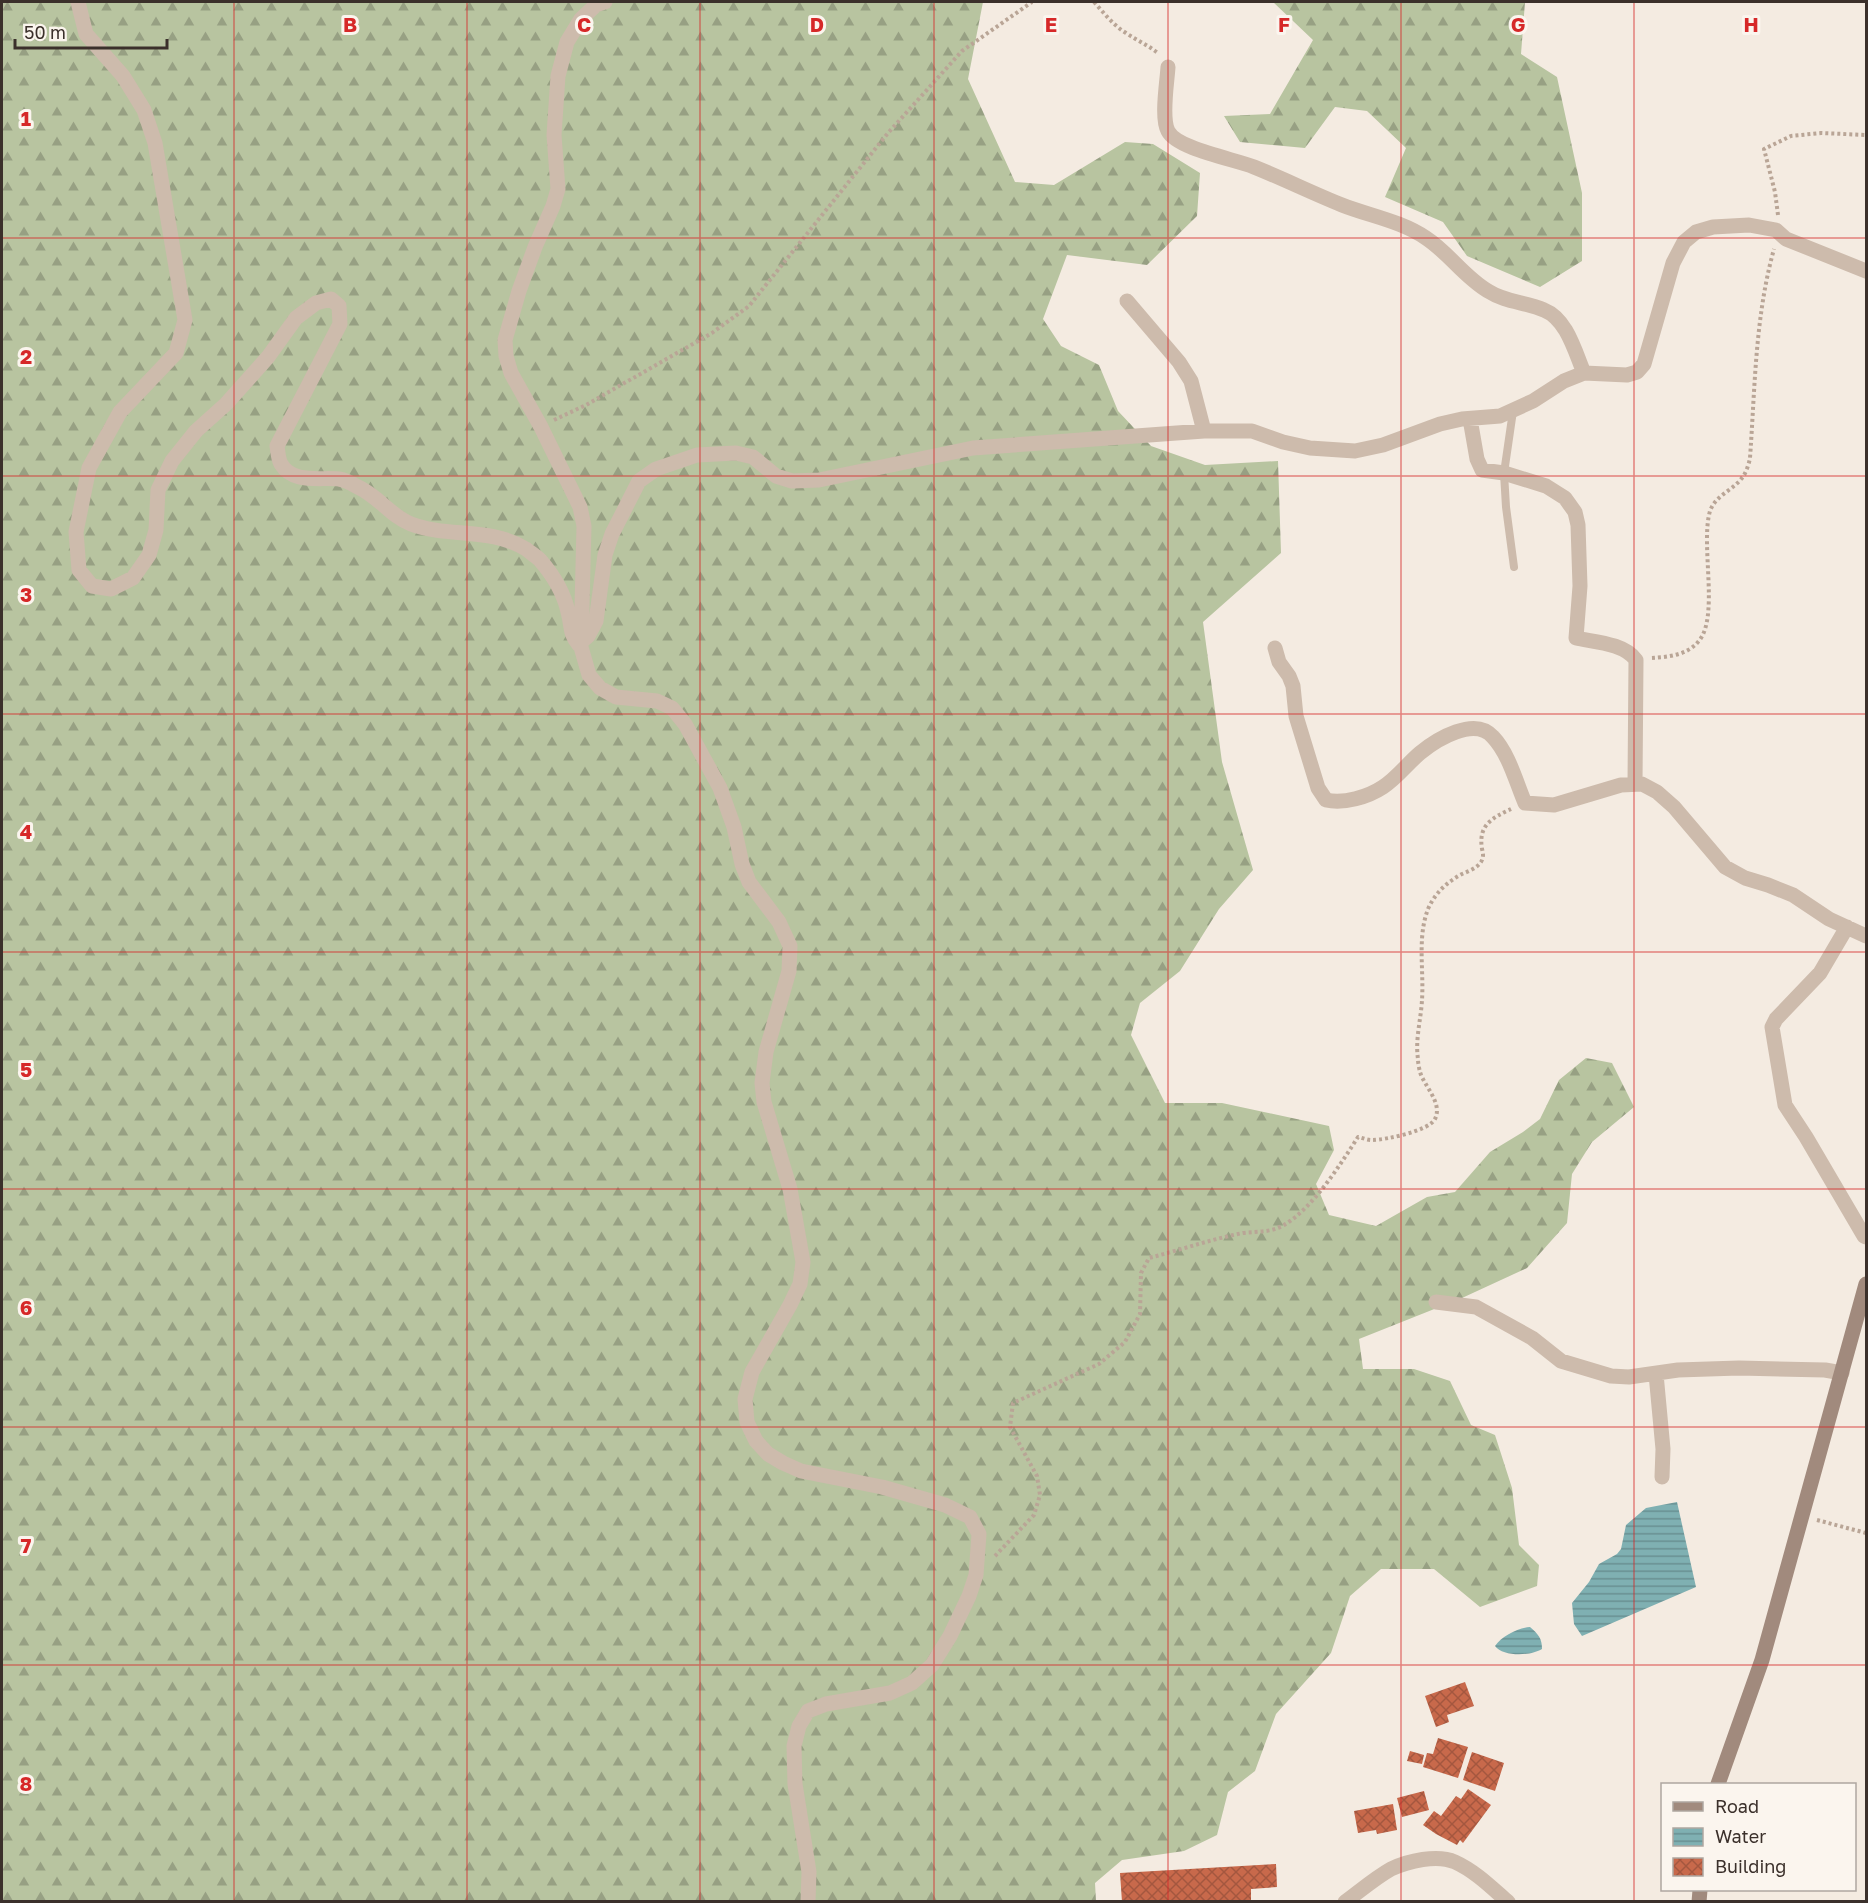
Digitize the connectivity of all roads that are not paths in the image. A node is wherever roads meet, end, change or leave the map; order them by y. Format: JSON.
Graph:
{"nodes":[{"id":1,"x":78,"y":2,"type":"edge"},
{"id":2,"x":605,"y":2,"type":"edge"},
{"id":3,"x":1168,"y":67,"type":"road end"},
{"id":4,"x":1866,"y":271,"type":"edge"},
{"id":5,"x":1127,"y":301,"type":"dead end"},
{"id":6,"x":1584,"y":373,"type":"junction"},
{"id":7,"x":1513,"y":410,"type":"junction"},
{"id":8,"x":1470,"y":419,"type":"junction"},
{"id":9,"x":1204,"y":431,"type":"junction"},
{"id":10,"x":1504,"y":473,"type":"junction"},
{"id":11,"x":1514,"y":567,"type":"dead end"},
{"id":12,"x":581,"y":645,"type":"junction"},
{"id":13,"x":1275,"y":648,"type":"dead end"},
{"id":14,"x":1635,"y":784,"type":"junction"},
{"id":15,"x":1846,"y":927,"type":"junction"},
{"id":16,"x":1866,"y":936,"type":"edge"},
{"id":17,"x":1866,"y":1237,"type":"edge"},
{"id":18,"x":1866,"y":1284,"type":"edge"},
{"id":19,"x":1436,"y":1302,"type":"dead end"},
{"id":20,"x":1842,"y":1373,"type":"junction"},
{"id":21,"x":1656,"y":1374,"type":"junction"},
{"id":22,"x":1662,"y":1477,"type":"dead end"},
{"id":23,"x":1720,"y":1783,"type":"edge"},
{"id":24,"x":808,"y":1902,"type":"edge"},
{"id":25,"x":1344,"y":1902,"type":"edge"},
{"id":26,"x":1508,"y":1902,"type":"edge"}],
"edges":[{"from":1,"to":12,"type":"street"},
{"from":2,"to":12,"type":"street"},
{"from":3,"to":6,"type":"street"},
{"from":4,"to":6,"type":"street"},
{"from":5,"to":9,"type":"street"},
{"from":6,"to":7,"type":"street"},
{"from":7,"to":8,"type":"street"},
{"from":7,"to":10,"type":"lane"},
{"from":8,"to":9,"type":"street"},
{"from":8,"to":10,"type":"street"},
{"from":9,"to":12,"type":"street"},
{"from":10,"to":11,"type":"lane"},
{"from":10,"to":14,"type":"street"},
{"from":12,"to":24,"type":"street"},
{"from":13,"to":14,"type":"street"},
{"from":14,"to":15,"type":"street"},
{"from":15,"to":16,"type":"street"},
{"from":15,"to":17,"type":"street"},
{"from":18,"to":20,"type":"street"},
{"from":19,"to":21,"type":"street"},
{"from":20,"to":21,"type":"street"},
{"from":20,"to":23,"type":"street"},
{"from":21,"to":22,"type":"street"},
{"from":25,"to":26,"type":"street"}]}
